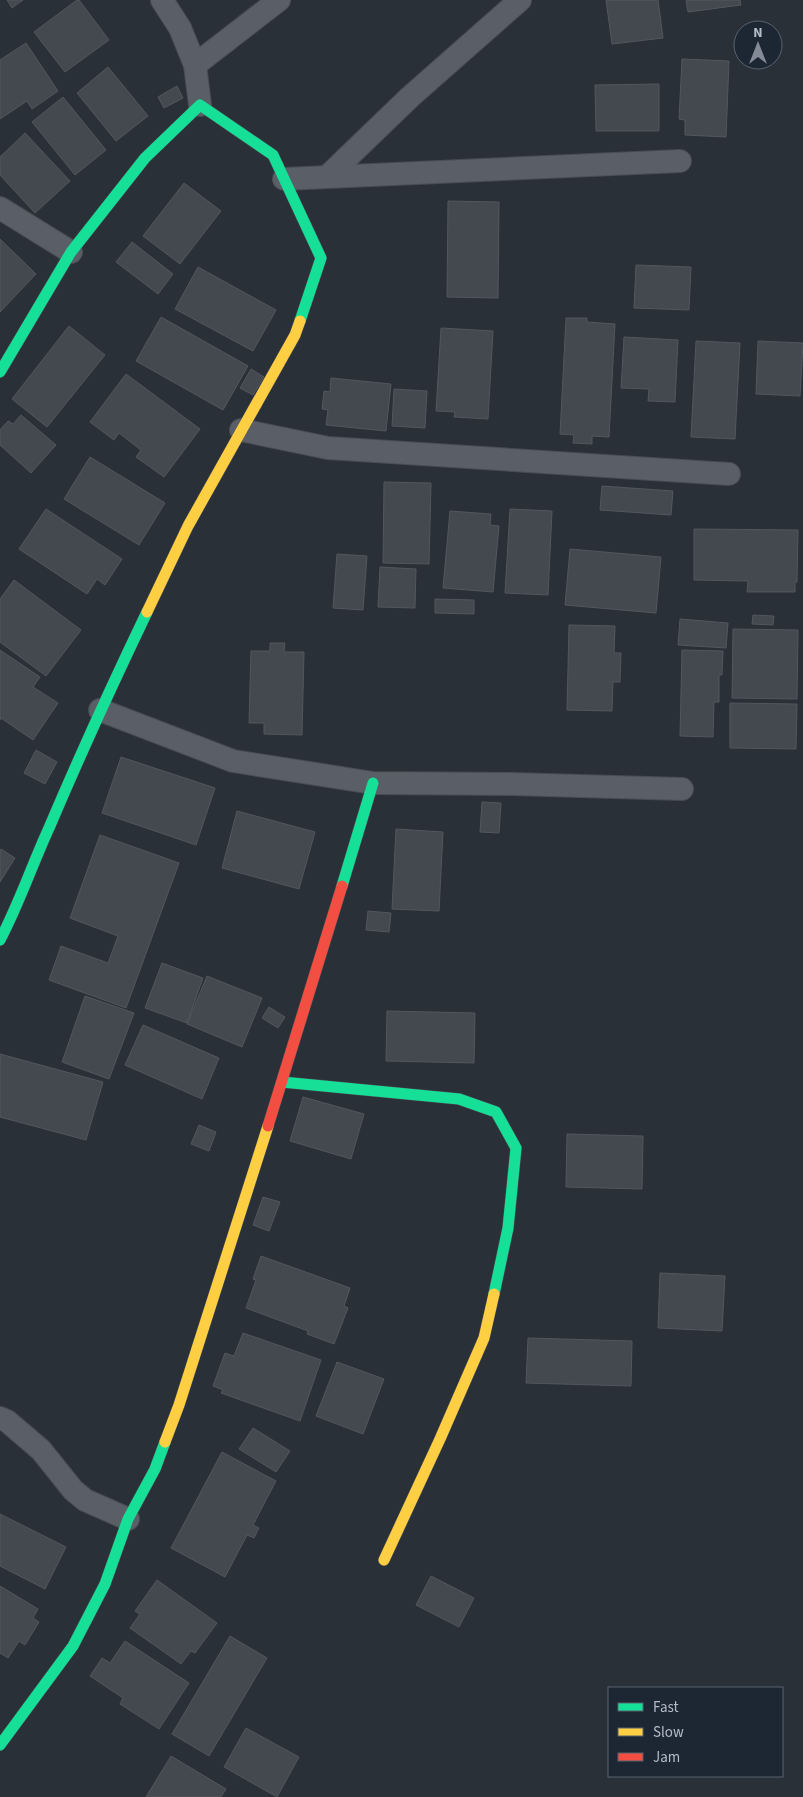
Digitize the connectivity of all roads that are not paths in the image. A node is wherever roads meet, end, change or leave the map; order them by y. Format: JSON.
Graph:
{"nodes":[{"id":1,"x":162,"y":0,"type":"edge"},
{"id":2,"x":279,"y":0,"type":"edge"},
{"id":3,"x":520,"y":0,"type":"edge"},
{"id":4,"x":195,"y":65,"type":"junction"},
{"id":5,"x":200,"y":105,"type":"junction"},
{"id":6,"x":680,"y":162,"type":"dead end"},
{"id":7,"x":328,"y":176,"type":"junction"},
{"id":8,"x":284,"y":179,"type":"junction"},
{"id":9,"x":0,"y":208,"type":"edge"},
{"id":10,"x":71,"y":252,"type":"junction"},
{"id":11,"x":0,"y":372,"type":"edge"},
{"id":12,"x":241,"y":430,"type":"junction"},
{"id":13,"x":729,"y":474,"type":"dead end"},
{"id":14,"x":100,"y":710,"type":"junction"},
{"id":15,"x":373,"y":783,"type":"junction"},
{"id":16,"x":682,"y":789,"type":"dead end"},
{"id":17,"x":0,"y":940,"type":"edge"},
{"id":18,"x":282,"y":1082,"type":"junction"},
{"id":19,"x":0,"y":1418,"type":"edge"},
{"id":20,"x":128,"y":1518,"type":"junction"},
{"id":21,"x":384,"y":1560,"type":"dead end"},
{"id":22,"x":0,"y":1745,"type":"edge"}],
"edges":[{"from":1,"to":4,"type":"street"},
{"from":2,"to":4,"type":"street"},
{"from":3,"to":7,"type":"street"},
{"from":4,"to":5,"type":"street"},
{"from":5,"to":8,"type":"street"},
{"from":5,"to":10,"type":"street"},
{"from":6,"to":7,"type":"street"},
{"from":7,"to":8,"type":"street"},
{"from":8,"to":12,"type":"street"},
{"from":9,"to":10,"type":"street"},
{"from":10,"to":11,"type":"street"},
{"from":12,"to":13,"type":"street"},
{"from":12,"to":14,"type":"street"},
{"from":14,"to":15,"type":"street"},
{"from":14,"to":17,"type":"street"},
{"from":15,"to":16,"type":"street"},
{"from":15,"to":18,"type":"street"},
{"from":18,"to":20,"type":"street"},
{"from":18,"to":21,"type":"street"},
{"from":19,"to":20,"type":"street"},
{"from":20,"to":22,"type":"street"}]}
